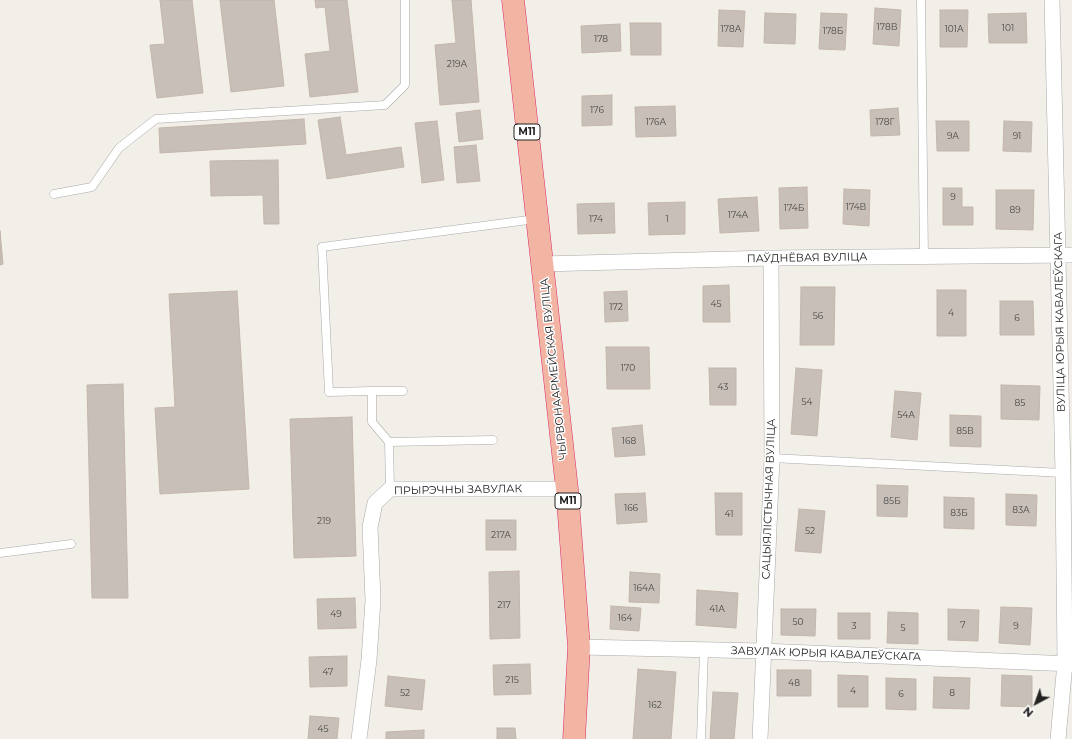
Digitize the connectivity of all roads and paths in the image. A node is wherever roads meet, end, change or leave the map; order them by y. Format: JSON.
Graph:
{"nodes":[{"id":1,"x":405,"y":0,"type":"edge"},
{"id":2,"x":513,"y":0,"type":"edge"},
{"id":3,"x":922,"y":0,"type":"edge"},
{"id":4,"x":1052,"y":0,"type":"edge"},
{"id":5,"x":54,"y":194,"type":"dead end"},
{"id":6,"x":537,"y":219,"type":"junction"},
{"id":7,"x":1065,"y":254,"type":"edge"},
{"id":8,"x":924,"y":257,"type":"junction"},
{"id":9,"x":771,"y":258,"type":"junction"},
{"id":10,"x":542,"y":264,"type":"junction"},
{"id":11,"x":372,"y":391,"type":"junction"},
{"id":12,"x":403,"y":391,"type":"dead end"},
{"id":13,"x":493,"y":440,"type":"dead end"},
{"id":14,"x":390,"y":442,"type":"junction"},
{"id":15,"x":772,"y":458,"type":"junction"},
{"id":16,"x":1063,"y":473,"type":"junction"},
{"id":17,"x":390,"y":489,"type":"junction"},
{"id":18,"x":567,"y":489,"type":"junction"},
{"id":19,"x":71,"y":544,"type":"dead end"},
{"id":20,"x":0,"y":553,"type":"edge"},
{"id":21,"x":579,"y":647,"type":"junction"},
{"id":22,"x":704,"y":650,"type":"junction"},
{"id":23,"x":763,"y":651,"type":"junction"},
{"id":24,"x":1068,"y":664,"type":"edge"},
{"id":25,"x":359,"y":739,"type":"edge"},
{"id":26,"x":574,"y":739,"type":"edge"},
{"id":27,"x":700,"y":739,"type":"edge"},
{"id":28,"x":760,"y":739,"type":"edge"},
{"id":29,"x":1058,"y":739,"type":"edge"}],
"edges":[{"from":1,"to":5,"type":"lane"},
{"from":2,"to":6,"type":"highway","name":"ЧЫРВОНААРМЕЙСКАЯ ВУЛІЦА","number":"М11"},
{"from":3,"to":8,"type":"lane"},
{"from":4,"to":7,"type":"street","name":"ВУЛІЦА ЮРЫЯ КАВАЛЕЎСКАГА"},
{"from":6,"to":10,"type":"highway","name":"ЧЫРВОНААРМЕЙСКАЯ ВУЛІЦА","number":"М11"},
{"from":6,"to":11,"type":"lane"},
{"from":7,"to":8,"type":"street","name":"ПАЎДНЁВАЯ ВУЛІЦА"},
{"from":7,"to":16,"type":"street","name":"ВУЛІЦА ЮРЫЯ КАВАЛЕЎСКАГА"},
{"from":8,"to":9,"type":"street","name":"ПАЎДНЁВАЯ ВУЛІЦА"},
{"from":9,"to":10,"type":"street","name":"ПАЎДНЁВАЯ ВУЛІЦА"},
{"from":9,"to":15,"type":"street","name":"САЦЫЯЛІСТЫЧНАЯ ВУЛІЦА"},
{"from":10,"to":18,"type":"highway","name":"ЧЫРВОНААРМЕЙСКАЯ ВУЛІЦА","number":"М11"},
{"from":11,"to":12,"type":"lane"},
{"from":11,"to":14,"type":"lane"},
{"from":13,"to":14,"type":"lane"},
{"from":14,"to":17,"type":"lane"},
{"from":15,"to":16,"type":"lane"},
{"from":15,"to":23,"type":"street","name":"САЦЫЯЛІСТЫЧНАЯ ВУЛІЦА"},
{"from":16,"to":24,"type":"street","name":"ВУЛІЦА ЮРЫЯ КАВАЛЕЎСКАГА"},
{"from":17,"to":18,"type":"street","name":"ПРЫРЭЧНЫ ЗАВУЛАК"},
{"from":17,"to":25,"type":"street","name":"ПРЫРЭЧНЫ ЗАВУЛАК"},
{"from":18,"to":21,"type":"highway","name":"ЧЫРВОНААРМЕЙСКАЯ ВУЛІЦА","number":"М11"},
{"from":19,"to":20,"type":"lane"},
{"from":21,"to":22,"type":"street","name":"ЗАВУЛАК ЮРЫЯ КАВАЛЕЎСКАГА"},
{"from":21,"to":26,"type":"highway","name":"ЧЫРВОНААРМЕЙСКАЯ ВУЛІЦА","number":"М11"},
{"from":22,"to":23,"type":"street","name":"ЗАВУЛАК ЮРЫЯ КАВАЛЕЎСКАГА"},
{"from":22,"to":27,"type":"lane"},
{"from":23,"to":24,"type":"street","name":"ЗАВУЛАК ЮРЫЯ КАВАЛЕЎСКАГА"},
{"from":23,"to":28,"type":"street","name":"САЦЫЯЛІСТЫЧНАЯ ВУЛІЦА"},
{"from":24,"to":29,"type":"street","name":"ВУЛІЦА ЮРЫЯ КАВАЛЕЎСКАГА"}]}
